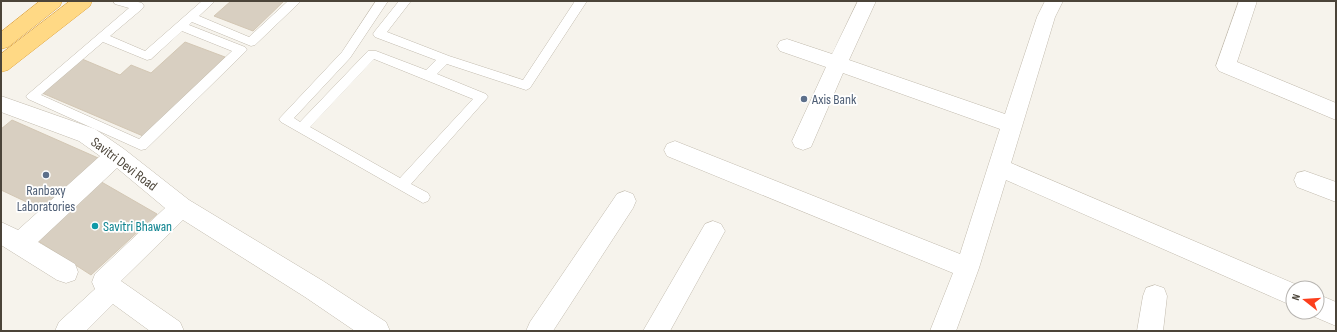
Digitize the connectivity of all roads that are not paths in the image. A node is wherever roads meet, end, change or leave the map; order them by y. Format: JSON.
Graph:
{"nodes":[{"id":1,"x":54,"y":1,"type":"edge"},
{"id":2,"x":83,"y":1,"type":"edge"},
{"id":3,"x":119,"y":1,"type":"edge"},
{"id":4,"x":209,"y":1,"type":"edge"},
{"id":5,"x":295,"y":1,"type":"edge"},
{"id":6,"x":382,"y":1,"type":"edge"},
{"id":7,"x":405,"y":1,"type":"edge"},
{"id":8,"x":581,"y":1,"type":"edge"},
{"id":9,"x":867,"y":1,"type":"edge"},
{"id":10,"x":1054,"y":1,"type":"edge"},
{"id":11,"x":1248,"y":1,"type":"edge"},
{"id":12,"x":141,"y":4,"type":"edge"},
{"id":13,"x":190,"y":17,"type":"junction"},
{"id":14,"x":180,"y":26,"type":"junction"},
{"id":15,"x":101,"y":37,"type":"junction"},
{"id":16,"x":1,"y":42,"type":"edge"},
{"id":17,"x":787,"y":46,"type":"dead end"},
{"id":18,"x":445,"y":59,"type":"junction"},
{"id":19,"x":837,"y":64,"type":"junction"},
{"id":20,"x":1,"y":65,"type":"edge"},
{"id":21,"x":428,"y":76,"type":"junction"},
{"id":22,"x":1,"y":104,"type":"edge"},
{"id":23,"x":1336,"y":112,"type":"edge"},
{"id":24,"x":1013,"y":125,"type":"junction"},
{"id":25,"x":302,"y":128,"type":"junction"},
{"id":26,"x":803,"y":142,"type":"dead end"},
{"id":27,"x":676,"y":150,"type":"dead end"},
{"id":28,"x":116,"y":155,"type":"junction"},
{"id":29,"x":998,"y":167,"type":"junction"},
{"id":30,"x":1306,"y":180,"type":"dead end"},
{"id":31,"x":402,"y":185,"type":"junction"},
{"id":32,"x":1336,"y":192,"type":"edge"},
{"id":33,"x":423,"y":197,"type":"dead end"},
{"id":34,"x":625,"y":201,"type":"dead end"},
{"id":35,"x":179,"y":206,"type":"junction"},
{"id":36,"x":713,"y":231,"type":"dead end"},
{"id":37,"x":1,"y":232,"type":"edge"},
{"id":38,"x":20,"y":244,"type":"junction"},
{"id":39,"x":968,"y":268,"type":"junction"},
{"id":40,"x":66,"y":272,"type":"dead end"},
{"id":41,"x":112,"y":289,"type":"junction"},
{"id":42,"x":1285,"y":292,"type":"edge"},
{"id":43,"x":1155,"y":296,"type":"dead end"},
{"id":44,"x":1325,"y":309,"type":"edge"},
{"id":45,"x":1336,"y":314,"type":"edge"},
{"id":46,"x":68,"y":331,"type":"edge"},
{"id":47,"x":171,"y":331,"type":"edge"},
{"id":48,"x":377,"y":331,"type":"edge"},
{"id":49,"x":539,"y":331,"type":"edge"},
{"id":50,"x":656,"y":331,"type":"edge"},
{"id":51,"x":943,"y":331,"type":"edge"},
{"id":52,"x":1150,"y":331,"type":"edge"}],
"edges":[{"from":1,"to":16,"type":"highway"},
{"from":2,"to":20,"type":"highway"},
{"from":3,"to":12,"type":"lane"},
{"from":4,"to":13,"type":"lane"},
{"from":5,"to":13,"type":"lane"},
{"from":6,"to":25,"type":"lane"},
{"from":7,"to":18,"type":"lane"},
{"from":8,"to":18,"type":"lane"},
{"from":9,"to":19,"type":"street"},
{"from":10,"to":24,"type":"street"},
{"from":11,"to":23,"type":"street"},
{"from":12,"to":15,"type":"lane"},
{"from":13,"to":14,"type":"lane"},
{"from":14,"to":15,"type":"lane"},
{"from":14,"to":15,"type":"lane"},
{"from":17,"to":19,"type":"street"},
{"from":18,"to":21,"type":"lane"},
{"from":19,"to":24,"type":"street"},
{"from":19,"to":26,"type":"street"},
{"from":21,"to":25,"type":"lane"},
{"from":21,"to":31,"type":"lane"},
{"from":22,"to":28,"type":"street","name":"Savitri Devi Road"},
{"from":24,"to":29,"type":"street"},
{"from":25,"to":31,"type":"lane"},
{"from":27,"to":39,"type":"street"},
{"from":28,"to":35,"type":"street","name":"Savitri Devi Road"},
{"from":28,"to":38,"type":"street"},
{"from":29,"to":39,"type":"street"},
{"from":29,"to":42,"type":"street"},
{"from":30,"to":32,"type":"street"},
{"from":31,"to":33,"type":"lane"},
{"from":34,"to":49,"type":"street"},
{"from":35,"to":41,"type":"street"},
{"from":35,"to":48,"type":"street","name":"Savitri Devi Road"},
{"from":36,"to":50,"type":"street"},
{"from":37,"to":38,"type":"street"},
{"from":38,"to":40,"type":"street"},
{"from":39,"to":51,"type":"street"},
{"from":41,"to":46,"type":"street"},
{"from":41,"to":47,"type":"street"},
{"from":43,"to":52,"type":"street"},
{"from":44,"to":45,"type":"street"}]}
